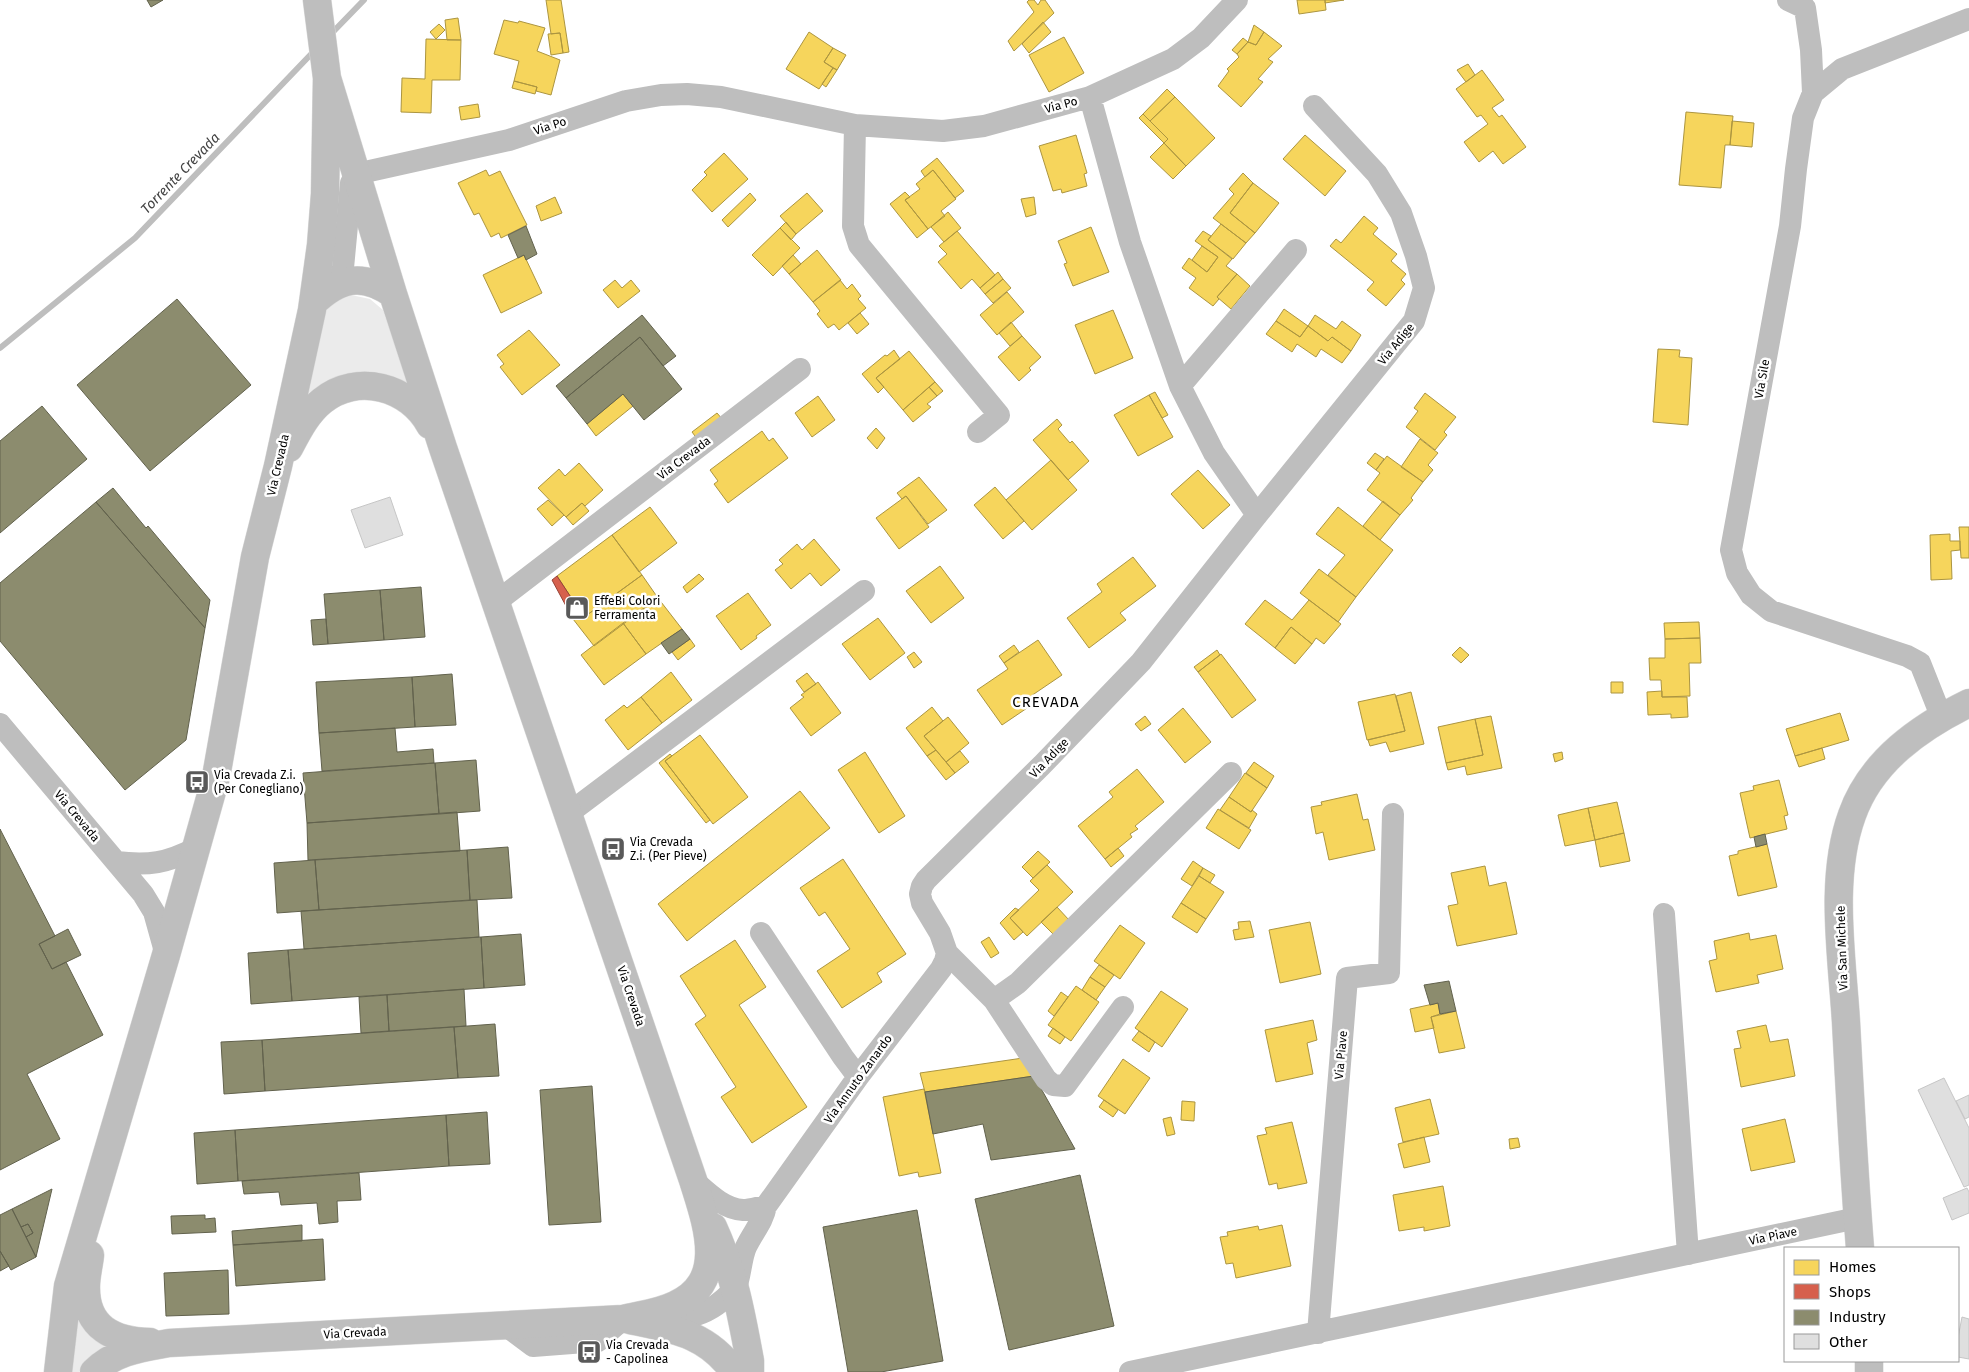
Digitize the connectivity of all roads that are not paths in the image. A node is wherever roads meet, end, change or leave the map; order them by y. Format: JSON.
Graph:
{"nodes":[{"id":1,"x":1237,"y":0,"type":"edge"},
{"id":2,"x":1788,"y":0,"type":"edge"},
{"id":3,"x":317,"y":3,"type":"edge"},
{"id":4,"x":1969,"y":19,"type":"edge"},
{"id":5,"x":327,"y":78,"type":"junction"},
{"id":6,"x":1813,"y":93,"type":"junction"},
{"id":7,"x":1090,"y":97,"type":"junction"},
{"id":8,"x":1314,"y":106,"type":"dead end"},
{"id":9,"x":855,"y":125,"type":"junction"},
{"id":10,"x":356,"y":174,"type":"junction"},
{"id":11,"x":1296,"y":250,"type":"dead end"},
{"id":12,"x":338,"y":284,"type":"junction"},
{"id":13,"x":393,"y":294,"type":"junction"},
{"id":14,"x":313,"y":303,"type":"junction"},
{"id":15,"x":800,"y":369,"type":"dead end"},
{"id":16,"x":1180,"y":386,"type":"junction"},
{"id":17,"x":978,"y":432,"type":"dead end"},
{"id":18,"x":443,"y":448,"type":"junction"},
{"id":19,"x":278,"y":466,"type":"junction"},
{"id":20,"x":1256,"y":515,"type":"junction"},
{"id":21,"x":864,"y":591,"type":"dead end"},
{"id":22,"x":496,"y":602,"type":"junction"},
{"id":23,"x":1969,"y":703,"type":"edge"},
{"id":24,"x":1941,"y":716,"type":"junction"},
{"id":25,"x":0,"y":724,"type":"edge"},
{"id":26,"x":1231,"y":772,"type":"dead end"},
{"id":27,"x":569,"y":813,"type":"junction"},
{"id":28,"x":1393,"y":814,"type":"dead end"},
{"id":29,"x":196,"y":848,"type":"junction"},
{"id":30,"x":116,"y":862,"type":"junction"},
{"id":31,"x":1664,"y":914,"type":"dead end"},
{"id":32,"x":761,"y":933,"type":"dead end"},
{"id":33,"x":947,"y":952,"type":"junction"},
{"id":34,"x":166,"y":955,"type":"junction"},
{"id":35,"x":994,"y":1000,"type":"junction"},
{"id":36,"x":1123,"y":1007,"type":"dead end"},
{"id":37,"x":858,"y":1077,"type":"junction"},
{"id":38,"x":103,"y":1167,"type":"junction"},
{"id":39,"x":693,"y":1180,"type":"junction"},
{"id":40,"x":766,"y":1206,"type":"junction"},
{"id":41,"x":1857,"y":1218,"type":"junction"},
{"id":42,"x":1860,"y":1247,"type":"edge"},
{"id":43,"x":1688,"y":1254,"type":"junction"},
{"id":44,"x":736,"y":1287,"type":"junction"},
{"id":45,"x":623,"y":1319,"type":"junction"},
{"id":46,"x":1318,"y":1333,"type":"junction"},
{"id":47,"x":169,"y":1343,"type":"junction"},
{"id":48,"x":58,"y":1372,"type":"edge"},
{"id":49,"x":94,"y":1372,"type":"edge"},
{"id":50,"x":734,"y":1372,"type":"edge"},
{"id":51,"x":750,"y":1372,"type":"edge"},
{"id":52,"x":1130,"y":1372,"type":"edge"}],
"edges":[{"from":1,"to":7,"type":"street","name":"Via Po"},
{"from":2,"to":6,"type":"street"},
{"from":3,"to":5,"type":"main road","name":"Via Crevada"},
{"from":4,"to":6,"type":"street","name":"Via Sile"},
{"from":5,"to":10,"type":"main road","name":"Via Crevada"},
{"from":5,"to":14,"type":"main road","name":"Via Crevada"},
{"from":6,"to":24,"type":"street","name":"Via Sile"},
{"from":7,"to":9,"type":"street","name":"Via Po"},
{"from":7,"to":16,"type":"street"},
{"from":8,"to":20,"type":"street","name":"Via Adige"},
{"from":9,"to":10,"type":"street","name":"Via Po"},
{"from":9,"to":17,"type":"street"},
{"from":10,"to":12,"type":"street"},
{"from":10,"to":13,"type":"main road","name":"Via Crevada"},
{"from":11,"to":16,"type":"street"},
{"from":12,"to":13,"type":"main road"},
{"from":12,"to":14,"type":"main road"},
{"from":13,"to":18,"type":"main road","name":"Via Crevada"},
{"from":14,"to":19,"type":"main road","name":"Via Crevada"},
{"from":15,"to":22,"type":"street","name":"Via Crevada"},
{"from":16,"to":20,"type":"street"},
{"from":18,"to":19,"type":"main road"},
{"from":18,"to":22,"type":"main road","name":"Via Crevada"},
{"from":19,"to":29,"type":"main road","name":"Via Crevada"},
{"from":20,"to":33,"type":"street","name":"Via Adige"},
{"from":21,"to":27,"type":"street"},
{"from":22,"to":27,"type":"main road","name":"Via Crevada"},
{"from":23,"to":24,"type":"main road","name":"Via San Michele"},
{"from":24,"to":41,"type":"main road","name":"Via San Michele"},
{"from":25,"to":30,"type":"street","name":"Via Crevada"},
{"from":26,"to":35,"type":"street"},
{"from":27,"to":39,"type":"main road","name":"Via Crevada"},
{"from":28,"to":46,"type":"street","name":"Via Piave"},
{"from":29,"to":30,"type":"street"},
{"from":29,"to":34,"type":"main road","name":"Via Crevada"},
{"from":30,"to":34,"type":"street","name":"Via Crevada"},
{"from":31,"to":43,"type":"street"},
{"from":32,"to":37,"type":"street"},
{"from":33,"to":35,"type":"street","name":"Via Adige"},
{"from":33,"to":37,"type":"street","name":"Via Annuto Zanardo"},
{"from":34,"to":38,"type":"main road","name":"Via Crevada"},
{"from":35,"to":36,"type":"street","name":"Via Adige"},
{"from":37,"to":40,"type":"street","name":"Via Annuto Zanardo"},
{"from":38,"to":47,"type":"main road"},
{"from":38,"to":48,"type":"main road","name":"Via Crevada"},
{"from":39,"to":40,"type":"street"},
{"from":39,"to":44,"type":"main road","name":"Via Crevada"},
{"from":39,"to":45,"type":"main road","name":"Via Crevada"},
{"from":40,"to":44,"type":"street","name":"Via Annuto Zanardo"},
{"from":41,"to":42,"type":"main road","name":"Via San Michele"},
{"from":41,"to":43,"type":"street","name":"Via Piave"},
{"from":43,"to":46,"type":"street","name":"Via Piave"},
{"from":44,"to":45,"type":"street","name":"Via Crevada"},
{"from":44,"to":51,"type":"main road","name":"Via Crevada"},
{"from":45,"to":47,"type":"main road","name":"Via Crevada"},
{"from":45,"to":50,"type":"main road","name":"Via Crevada"},
{"from":46,"to":52,"type":"street","name":"Via Piave"},
{"from":47,"to":49,"type":"main road","name":"Via Crevada"}]}
